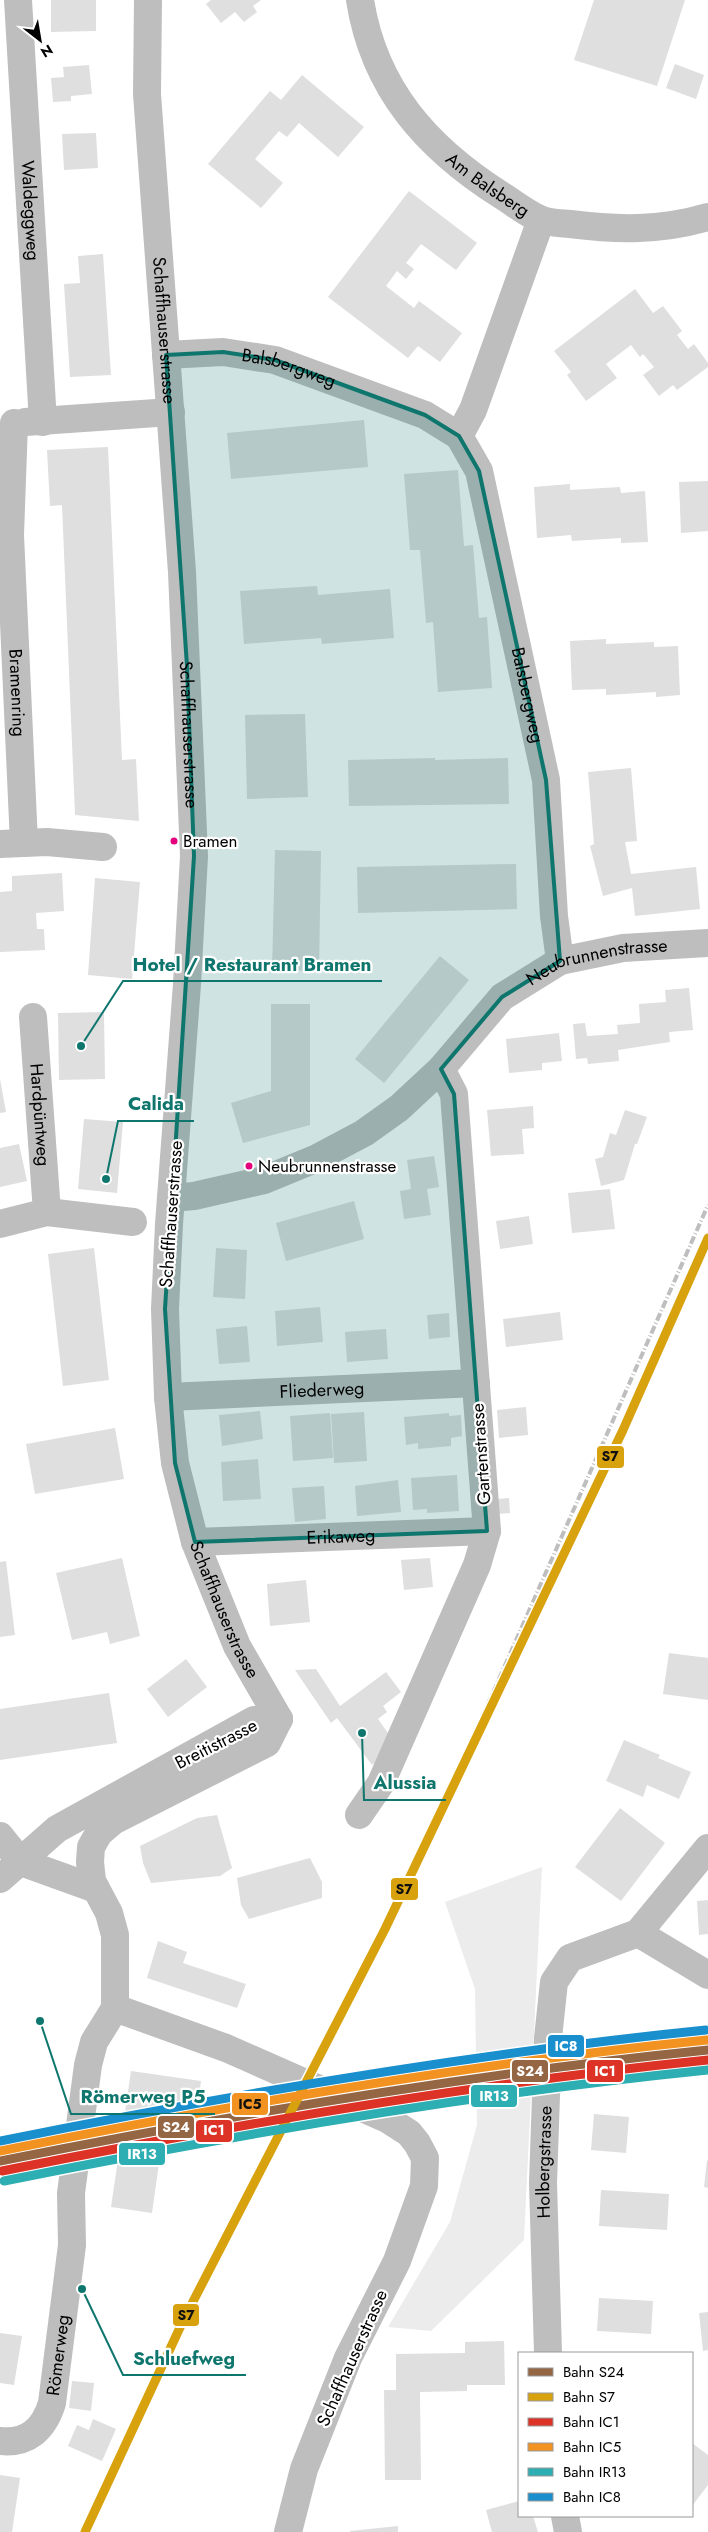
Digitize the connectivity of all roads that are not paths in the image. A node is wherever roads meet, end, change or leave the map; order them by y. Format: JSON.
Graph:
{"nodes":[{"id":1,"x":18,"y":0,"type":"edge"},
{"id":2,"x":148,"y":0,"type":"edge"},
{"id":3,"x":360,"y":0,"type":"edge"},
{"id":4,"x":708,"y":217,"type":"edge"},
{"id":5,"x":541,"y":220,"type":"junction"},
{"id":6,"x":166,"y":355,"type":"junction"},
{"id":7,"x":170,"y":412,"type":"junction"},
{"id":8,"x":43,"y":422,"type":"junction"},
{"id":9,"x":7,"y":423,"type":"edge"},
{"id":10,"x":459,"y":436,"type":"junction"},
{"id":11,"x":12,"y":843,"type":"edge"},
{"id":12,"x":103,"y":848,"type":"dead end"},
{"id":13,"x":708,"y":943,"type":"edge"},
{"id":14,"x":560,"y":961,"type":"junction"},
{"id":15,"x":33,"y":1017,"type":"dead end"},
{"id":16,"x":441,"y":1069,"type":"junction"},
{"id":17,"x":171,"y":1198,"type":"junction"},
{"id":18,"x":47,"y":1212,"type":"junction"},
{"id":19,"x":134,"y":1222,"type":"dead end"},
{"id":20,"x":0,"y":1224,"type":"edge"},
{"id":21,"x":476,"y":1383,"type":"junction"},
{"id":22,"x":168,"y":1397,"type":"junction"},
{"id":23,"x":487,"y":1531,"type":"junction"},
{"id":24,"x":195,"y":1542,"type":"junction"},
{"id":25,"x":279,"y":1719,"type":"junction"},
{"id":26,"x":359,"y":1815,"type":"dead end"},
{"id":27,"x":0,"y":1836,"type":"edge"},
{"id":28,"x":708,"y":1848,"type":"edge"},
{"id":29,"x":21,"y":1862,"type":"junction"},
{"id":30,"x":0,"y":1879,"type":"edge"},
{"id":31,"x":96,"y":1889,"type":"junction"},
{"id":32,"x":638,"y":1933,"type":"junction"},
{"id":33,"x":708,"y":1975,"type":"edge"},
{"id":34,"x":115,"y":2008,"type":"junction"},
{"id":35,"x":548,"y":2352,"type":"edge"},
{"id":36,"x":0,"y":2441,"type":"edge"},
{"id":37,"x":565,"y":2517,"type":"edge"},
{"id":38,"x":288,"y":2532,"type":"edge"},
{"id":39,"x":568,"y":2532,"type":"edge"}],
"edges":[{"from":1,"to":8,"type":"street","name":"Waldeggweg"},
{"from":2,"to":6,"type":"street","name":"Schaffhauserstrasse"},
{"from":3,"to":5,"type":"street","name":"Am Balsberg"},
{"from":4,"to":5,"type":"street","name":"Am Balsberg"},
{"from":5,"to":10,"type":"street"},
{"from":6,"to":7,"type":"street","name":"Schaffhauserstrasse"},
{"from":6,"to":10,"type":"street","name":"Balsbergweg"},
{"from":7,"to":8,"type":"street","name":"Bramenring"},
{"from":7,"to":17,"type":"street","name":"Schaffhauserstrasse"},
{"from":8,"to":9,"type":"street","name":"Bramenring"},
{"from":9,"to":11,"type":"street","name":"Bramenring"},
{"from":10,"to":14,"type":"street","name":"Balsbergweg"},
{"from":11,"to":12,"type":"street","name":"Bramenring"},
{"from":13,"to":14,"type":"street","name":"Neubrunnenstrasse"},
{"from":14,"to":16,"type":"street","name":"Neubrunnenstrasse"},
{"from":15,"to":18,"type":"street","name":"Hardpüntweg"},
{"from":16,"to":17,"type":"street","name":"Neubrunnenstrasse"},
{"from":16,"to":21,"type":"street","name":"Gartenstrasse"},
{"from":17,"to":22,"type":"street","name":"Schaffhauserstrasse"},
{"from":18,"to":19,"type":"street"},
{"from":18,"to":20,"type":"street"},
{"from":21,"to":22,"type":"street","name":"Fliederweg"},
{"from":21,"to":23,"type":"street","name":"Gartenstrasse"},
{"from":22,"to":24,"type":"street","name":"Schaffhauserstrasse"},
{"from":23,"to":24,"type":"street","name":"Erikaweg"},
{"from":23,"to":26,"type":"street","name":"Gartenstrasse"},
{"from":24,"to":25,"type":"street","name":"Schaffhauserstrasse"},
{"from":25,"to":29,"type":"street","name":"Breitistrasse"},
{"from":25,"to":31,"type":"street","name":"Breitistrasse"},
{"from":27,"to":29,"type":"street"},
{"from":28,"to":32,"type":"street"},
{"from":29,"to":30,"type":"street","name":"Breitistrasse"},
{"from":29,"to":31,"type":"street"},
{"from":31,"to":34,"type":"street"},
{"from":32,"to":33,"type":"street"},
{"from":32,"to":35,"type":"street","name":"Holbergstrasse"},
{"from":34,"to":36,"type":"street","name":"Römerweg"},
{"from":34,"to":38,"type":"street","name":"Schaffhauserstrasse"},
{"from":37,"to":39,"type":"street"}]}
